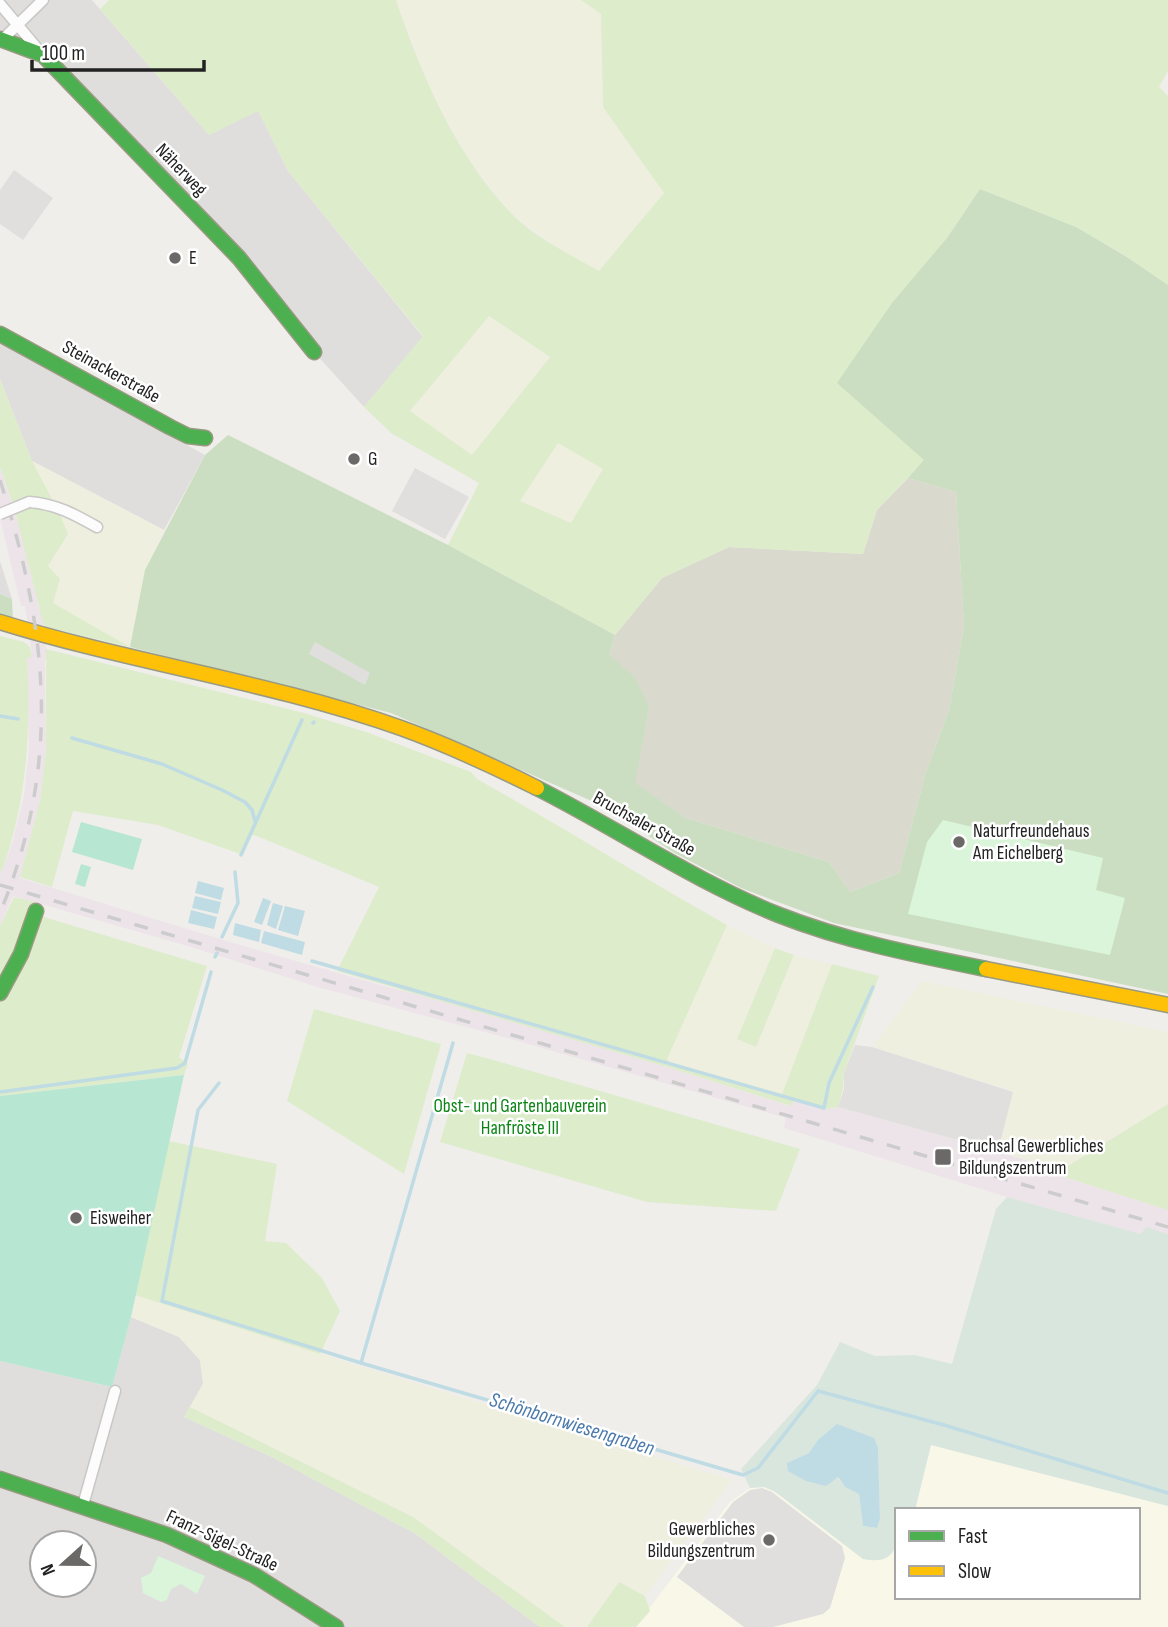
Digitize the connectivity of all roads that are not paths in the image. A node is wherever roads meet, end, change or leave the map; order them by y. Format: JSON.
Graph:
{"nodes":[{"id":1,"x":43,"y":0,"type":"edge"},
{"id":2,"x":0,"y":4,"type":"edge"},
{"id":3,"x":17,"y":26,"type":"junction"},
{"id":4,"x":1,"y":40,"type":"edge"},
{"id":5,"x":43,"y":55,"type":"junction"},
{"id":6,"x":0,"y":334,"type":"edge"},
{"id":7,"x":314,"y":352,"type":"dead end"},
{"id":8,"x":205,"y":438,"type":"dead end"},
{"id":9,"x":0,"y":514,"type":"edge"},
{"id":10,"x":97,"y":527,"type":"dead end"},
{"id":11,"x":0,"y":622,"type":"edge"},
{"id":12,"x":36,"y":911,"type":"dead end"},
{"id":13,"x":0,"y":993,"type":"edge"},
{"id":14,"x":1168,"y":1005,"type":"edge"},
{"id":15,"x":115,"y":1391,"type":"dead end"},
{"id":16,"x":0,"y":1479,"type":"edge"},
{"id":17,"x":83,"y":1505,"type":"junction"},
{"id":18,"x":336,"y":1627,"type":"edge"}],
"edges":[{"from":1,"to":3,"type":"street"},
{"from":2,"to":3,"type":"street"},
{"from":3,"to":4,"type":"street"},
{"from":3,"to":5,"type":"street"},
{"from":4,"to":5,"type":"main road","name":"Näherweg"},
{"from":5,"to":7,"type":"main road","name":"Näherweg"},
{"from":6,"to":8,"type":"main road","name":"Steinackerstraße"},
{"from":9,"to":10,"type":"street","bridge":true},
{"from":11,"to":14,"type":"main road","name":"Bruchsaler Straße"},
{"from":12,"to":13,"type":"main road"},
{"from":15,"to":17,"type":"street"},
{"from":16,"to":17,"type":"main road","name":"Franz-Sigel-Straße"},
{"from":17,"to":18,"type":"main road","name":"Franz-Sigel-Straße"}]}
